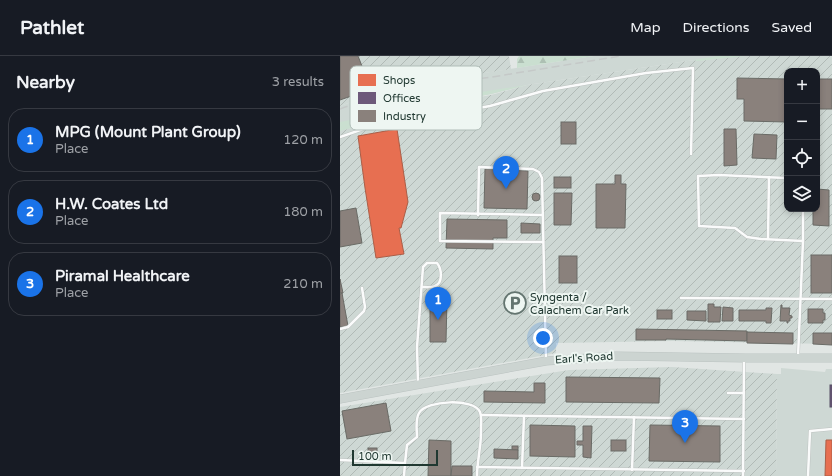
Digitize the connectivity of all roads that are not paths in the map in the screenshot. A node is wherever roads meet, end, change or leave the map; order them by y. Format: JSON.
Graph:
{"nodes":[{"id":1,"x":482,"y":107,"type":"edge"},
{"id":2,"x":360,"y":130,"type":"edge"},
{"id":3,"x":340,"y":137,"type":"edge"},
{"id":4,"x":690,"y":154,"type":"dead end"},
{"id":5,"x":770,"y":178,"type":"junction"},
{"id":6,"x":784,"y":178,"type":"edge"},
{"id":7,"x":803,"y":212,"type":"edge"},
{"id":8,"x":478,"y":214,"type":"junction"},
{"id":9,"x":543,"y":215,"type":"junction"},
{"id":10,"x":768,"y":240,"type":"junction"},
{"id":11,"x":803,"y":241,"type":"junction"},
{"id":12,"x":544,"y":242,"type":"junction"},
{"id":13,"x":422,"y":287,"type":"junction"},
{"id":14,"x":362,"y":288,"type":"dead end"},
{"id":15,"x":681,"y":298,"type":"dead end"},
{"id":16,"x":800,"y":299,"type":"junction"},
{"id":17,"x":832,"y":299,"type":"edge"},
{"id":18,"x":340,"y":329,"type":"edge"},
{"id":19,"x":798,"y":357,"type":"junction"},
{"id":20,"x":744,"y":358,"type":"junction"},
{"id":21,"x":832,"y":358,"type":"edge"},
{"id":22,"x":546,"y":361,"type":"junction"},
{"id":23,"x":418,"y":384,"type":"junction"},
{"id":24,"x":728,"y":393,"type":"dead end"},
{"id":25,"x":744,"y":393,"type":"junction"},
{"id":26,"x":340,"y":399,"type":"edge"},
{"id":27,"x":481,"y":415,"type":"junction"},
{"id":28,"x":524,"y":416,"type":"junction"},
{"id":29,"x":634,"y":417,"type":"junction"},
{"id":30,"x":744,"y":419,"type":"junction"},
{"id":31,"x":832,"y":429,"type":"edge"},
{"id":32,"x":340,"y":460,"type":"edge"},
{"id":33,"x":405,"y":463,"type":"junction"},
{"id":34,"x":477,"y":467,"type":"junction"},
{"id":35,"x":522,"y":468,"type":"junction"},
{"id":36,"x":632,"y":470,"type":"junction"},
{"id":37,"x":744,"y":471,"type":"junction"},
{"id":38,"x":404,"y":476,"type":"edge"},
{"id":39,"x":476,"y":476,"type":"edge"},
{"id":40,"x":744,"y":476,"type":"edge"},
{"id":41,"x":808,"y":476,"type":"edge"}],
"edges":[{"from":1,"to":4,"type":"lane"},
{"from":2,"to":3,"type":"lane"},
{"from":5,"to":6,"type":"lane"},
{"from":5,"to":10,"type":"lane"},
{"from":5,"to":10,"type":"lane"},
{"from":7,"to":11,"type":"lane"},
{"from":8,"to":9,"type":"lane"},
{"from":8,"to":9,"type":"lane"},
{"from":8,"to":12,"type":"lane"},
{"from":9,"to":12,"type":"lane"},
{"from":10,"to":11,"type":"lane"},
{"from":11,"to":16,"type":"lane"},
{"from":12,"to":22,"type":"lane"},
{"from":13,"to":13,"type":"lane"},
{"from":13,"to":23,"type":"lane"},
{"from":14,"to":18,"type":"lane"},
{"from":15,"to":16,"type":"lane"},
{"from":16,"to":17,"type":"lane"},
{"from":16,"to":19,"type":"lane"},
{"from":19,"to":20,"type":"main road","name":"Earl's Road"},
{"from":19,"to":21,"type":"main road","name":"Earl's Road"},
{"from":20,"to":22,"type":"main road","name":"Earl's Road"},
{"from":20,"to":25,"type":"lane"},
{"from":22,"to":23,"type":"main road","name":"Earl's Road"},
{"from":23,"to":26,"type":"main road","name":"Earl's Road"},
{"from":24,"to":25,"type":"lane"},
{"from":25,"to":30,"type":"lane"},
{"from":27,"to":28,"type":"lane"},
{"from":27,"to":33,"type":"lane"},
{"from":27,"to":34,"type":"lane"},
{"from":28,"to":29,"type":"lane"},
{"from":28,"to":35,"type":"lane"},
{"from":29,"to":30,"type":"lane"},
{"from":29,"to":36,"type":"lane"},
{"from":30,"to":37,"type":"lane"},
{"from":31,"to":41,"type":"lane"},
{"from":32,"to":33,"type":"lane"},
{"from":33,"to":38,"type":"lane"},
{"from":34,"to":35,"type":"lane"},
{"from":34,"to":39,"type":"lane"},
{"from":35,"to":36,"type":"lane"},
{"from":36,"to":37,"type":"lane"},
{"from":37,"to":40,"type":"lane"}]}
